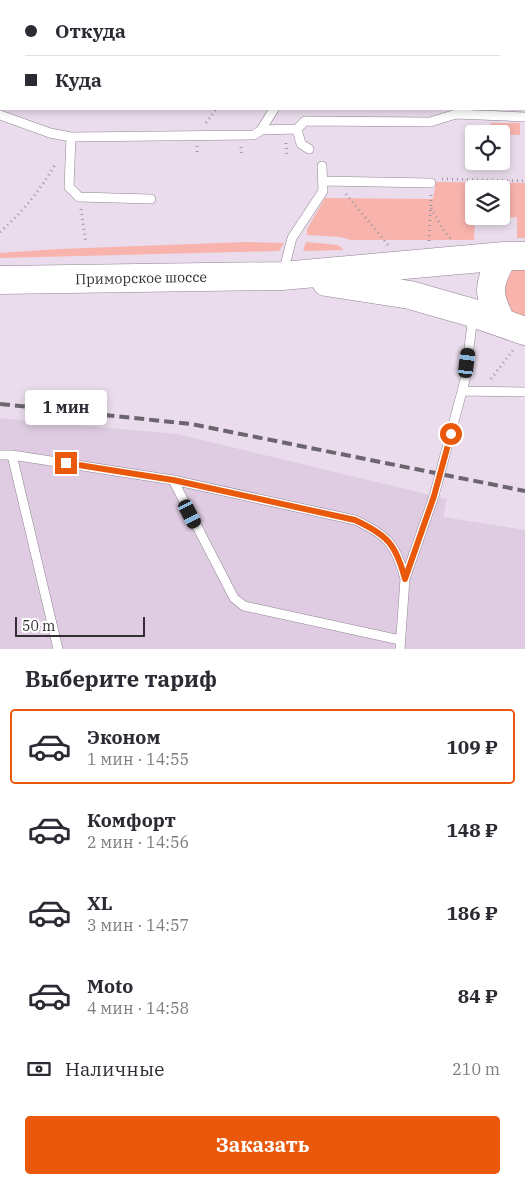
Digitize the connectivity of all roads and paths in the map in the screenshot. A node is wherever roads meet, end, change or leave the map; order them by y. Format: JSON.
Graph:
{"nodes":[{"id":1,"x":273,"y":110,"type":"edge"},
{"id":2,"x":0,"y":114,"type":"edge"},
{"id":3,"x":525,"y":118,"type":"edge"},
{"id":4,"x":297,"y":129,"type":"junction"},
{"id":5,"x":260,"y":130,"type":"junction"},
{"id":6,"x":71,"y":137,"type":"junction"},
{"id":7,"x":309,"y":149,"type":"dead end"},
{"id":8,"x":322,"y":166,"type":"dead end"},
{"id":9,"x":323,"y":181,"type":"junction"},
{"id":10,"x":525,"y":181,"type":"edge"},
{"id":11,"x":432,"y":183,"type":"joint"},
{"id":12,"x":79,"y":197,"type":"junction"},
{"id":13,"x":151,"y":199,"type":"dead end"},
{"id":14,"x":431,"y":202,"type":"dead end"},
{"id":15,"x":356,"y":206,"type":"dead end"},
{"id":16,"x":430,"y":208,"type":"junction"},
{"id":17,"x":0,"y":232,"type":"edge"},
{"id":18,"x":86,"y":243,"type":"dead end"},
{"id":19,"x":429,"y":244,"type":"dead end"},
{"id":20,"x":456,"y":244,"type":"dead end"},
{"id":21,"x":389,"y":245,"type":"dead end"},
{"id":22,"x":515,"y":256,"type":"edge"},
{"id":23,"x":282,"y":276,"type":"junction"},
{"id":24,"x":0,"y":280,"type":"edge"},
{"id":25,"x":473,"y":312,"type":"junction"},
{"id":26,"x":513,"y":327,"type":"edge"},
{"id":27,"x":462,"y":391,"type":"junction"},
{"id":28,"x":525,"y":392,"type":"edge"},
{"id":29,"x":0,"y":454,"type":"edge"},
{"id":30,"x":12,"y":455,"type":"junction"},
{"id":31,"x":173,"y":480,"type":"junction"},
{"id":32,"x":405,"y":579,"type":"junction"},
{"id":33,"x":400,"y":645,"type":"edge"},
{"id":34,"x":58,"y":649,"type":"edge"}],
"edges":[{"from":1,"to":5,"type":"lane"},
{"from":2,"to":6,"type":"lane"},
{"from":3,"to":4,"type":"lane"},
{"from":4,"to":5,"type":"lane"},
{"from":4,"to":7,"type":"lane"},
{"from":5,"to":6,"type":"lane"},
{"from":6,"to":12,"type":"lane"},
{"from":6,"to":17,"type":"path"},
{"from":8,"to":9,"type":"lane"},
{"from":9,"to":11,"type":"lane"},
{"from":9,"to":23,"type":"lane"},
{"from":10,"to":11,"type":"path"},
{"from":12,"to":13,"type":"lane"},
{"from":12,"to":18,"type":"path"},
{"from":14,"to":16,"type":"path"},
{"from":15,"to":21,"type":"path"},
{"from":16,"to":19,"type":"path"},
{"from":16,"to":20,"type":"path"},
{"from":22,"to":23,"type":"main road","name":"Приморское шоссе"},
{"from":22,"to":26,"type":"main road"},
{"from":23,"to":24,"type":"main road","name":"Приморское шоссе"},
{"from":23,"to":25,"type":"main road","name":"Приморское шоссе"},
{"from":25,"to":26,"type":"main road","name":"Приморское шоссе"},
{"from":25,"to":27,"type":"lane"},
{"from":27,"to":28,"type":"lane"},
{"from":27,"to":32,"type":"lane","bridge":true},
{"from":29,"to":30,"type":"lane"},
{"from":30,"to":31,"type":"lane"},
{"from":30,"to":34,"type":"lane"},
{"from":31,"to":32,"type":"lane"},
{"from":31,"to":33,"type":"lane"},
{"from":32,"to":33,"type":"lane"}]}
